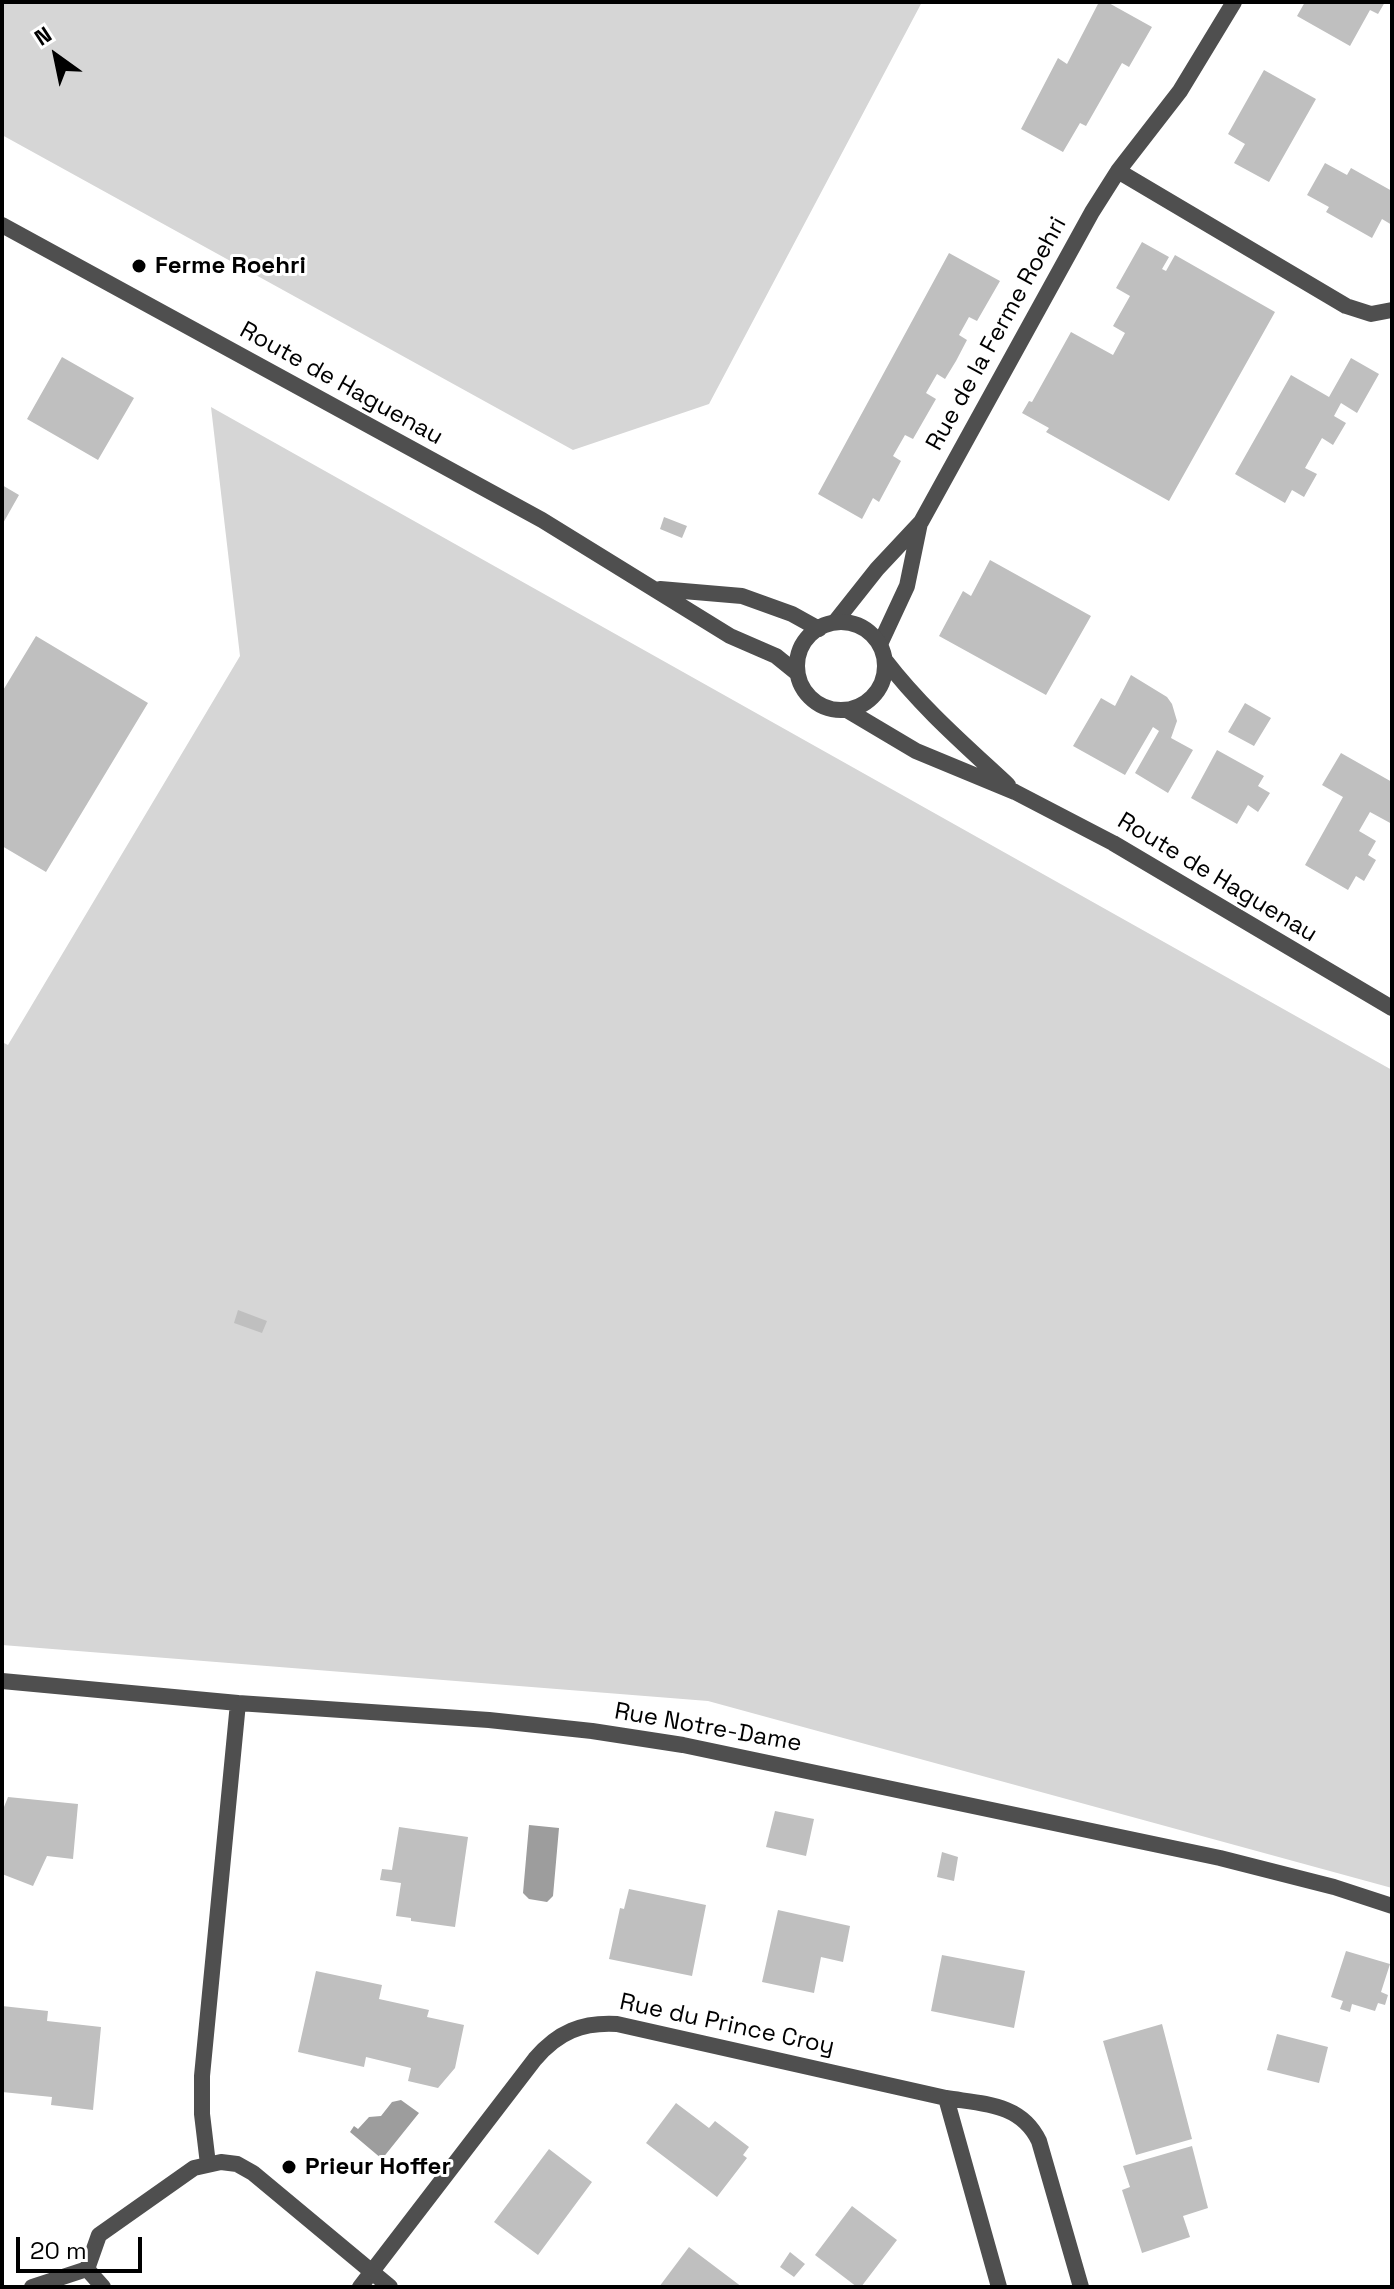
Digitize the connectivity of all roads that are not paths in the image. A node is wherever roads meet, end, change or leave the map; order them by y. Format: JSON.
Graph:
{"nodes":[{"id":1,"x":1234,"y":2,"type":"edge"},
{"id":2,"x":1118,"y":171,"type":"junction"},
{"id":3,"x":2,"y":225,"type":"edge"},
{"id":4,"x":1392,"y":310,"type":"edge"},
{"id":5,"x":921,"y":522,"type":"junction"},
{"id":6,"x":654,"y":589,"type":"junction"},
{"id":7,"x":827,"y":626,"type":"junction"},
{"id":8,"x":882,"y":652,"type":"junction"},
{"id":9,"x":797,"y":673,"type":"junction"},
{"id":10,"x":847,"y":710,"type":"junction"},
{"id":11,"x":1015,"y":792,"type":"junction"},
{"id":12,"x":1392,"y":1008,"type":"edge"},
{"id":13,"x":2,"y":1681,"type":"edge"},
{"id":14,"x":238,"y":1703,"type":"junction"},
{"id":15,"x":1392,"y":1906,"type":"edge"},
{"id":16,"x":946,"y":2098,"type":"junction"},
{"id":17,"x":208,"y":2164,"type":"junction"},
{"id":18,"x":87,"y":2269,"type":"junction"},
{"id":19,"x":372,"y":2272,"type":"junction"},
{"id":20,"x":32,"y":2287,"type":"edge"},
{"id":21,"x":103,"y":2287,"type":"edge"},
{"id":22,"x":360,"y":2287,"type":"edge"},
{"id":23,"x":390,"y":2287,"type":"edge"},
{"id":24,"x":999,"y":2287,"type":"edge"},
{"id":25,"x":1081,"y":2287,"type":"edge"}],
"edges":[{"from":1,"to":2,"type":"street","name":"Rue de la Ferme Roehri"},
{"from":2,"to":4,"type":"street"},
{"from":2,"to":5,"type":"street","name":"Rue de la Ferme Roehri"},
{"from":3,"to":6,"type":"street","name":"Route de Haguenau"},
{"from":5,"to":7,"type":"street","name":"Rue de la Ferme Roehri"},
{"from":5,"to":8,"type":"street","name":"Rue de la Ferme Roehri"},
{"from":6,"to":7,"type":"street","name":"Route de Haguenau"},
{"from":6,"to":9,"type":"street","name":"Route de Haguenau"},
{"from":7,"to":8,"type":"street"},
{"from":7,"to":9,"type":"street"},
{"from":8,"to":10,"type":"street"},
{"from":8,"to":11,"type":"street","name":"Route de Haguenau"},
{"from":9,"to":10,"type":"street"},
{"from":10,"to":11,"type":"street","name":"Route de Haguenau"},
{"from":11,"to":12,"type":"street","name":"Route de Haguenau"},
{"from":13,"to":14,"type":"street","name":"Rue Notre-Dame"},
{"from":14,"to":15,"type":"street","name":"Rue Notre-Dame"},
{"from":14,"to":17,"type":"street"},
{"from":16,"to":19,"type":"street","name":"Rue du Prince Croy"},
{"from":16,"to":24,"type":"street"},
{"from":16,"to":25,"type":"street","name":"Rue du Prince Croy"},
{"from":17,"to":18,"type":"street"},
{"from":17,"to":19,"type":"street"},
{"from":18,"to":20,"type":"street"},
{"from":18,"to":21,"type":"street"},
{"from":19,"to":22,"type":"street","name":"Rue du Prince Croy"},
{"from":19,"to":23,"type":"street"}]}
